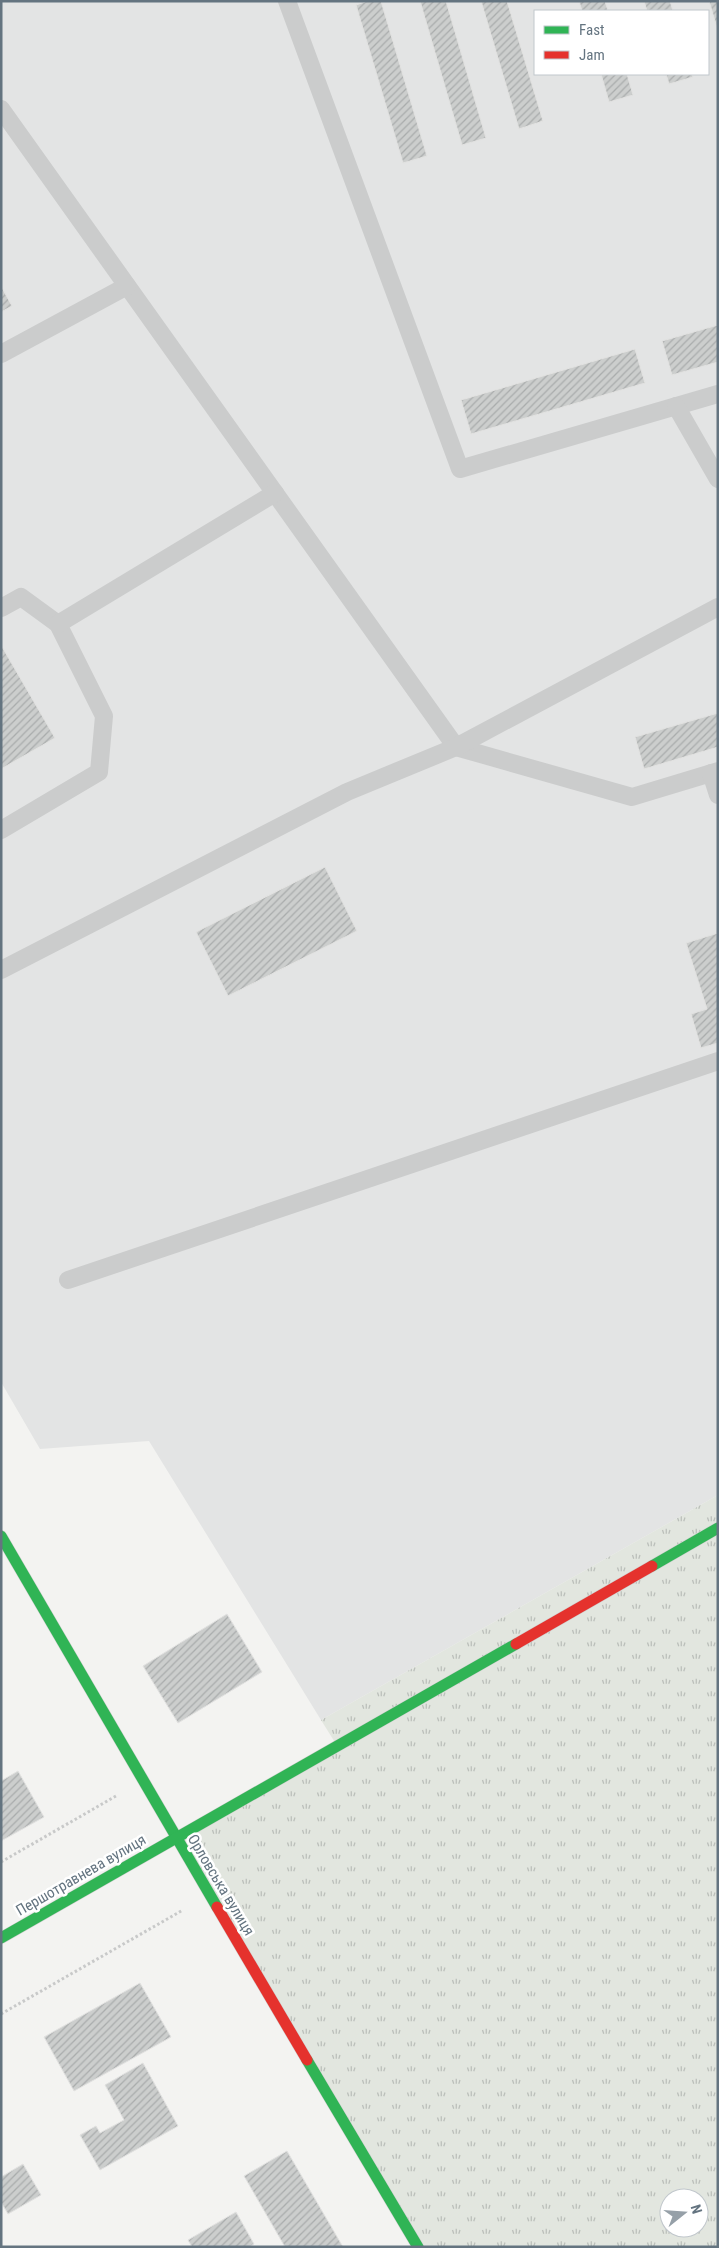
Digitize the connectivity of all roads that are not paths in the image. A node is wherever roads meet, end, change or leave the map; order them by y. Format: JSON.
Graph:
{"nodes":[{"id":1,"x":287,"y":1,"type":"edge"},
{"id":2,"x":1,"y":109,"type":"edge"},
{"id":3,"x":127,"y":286,"type":"junction"},
{"id":4,"x":1,"y":354,"type":"edge"},
{"id":5,"x":718,"y":394,"type":"edge"},
{"id":6,"x":676,"y":406,"type":"junction"},
{"id":7,"x":718,"y":479,"type":"edge"},
{"id":8,"x":275,"y":493,"type":"junction"},
{"id":9,"x":718,"y":607,"type":"edge"},
{"id":10,"x":1,"y":608,"type":"edge"},
{"id":11,"x":58,"y":624,"type":"junction"},
{"id":12,"x":456,"y":747,"type":"junction"},
{"id":13,"x":714,"y":772,"type":"edge"},
{"id":14,"x":718,"y":795,"type":"edge"},
{"id":15,"x":1,"y":830,"type":"edge"},
{"id":16,"x":1,"y":970,"type":"edge"},
{"id":17,"x":718,"y":1062,"type":"edge"},
{"id":18,"x":68,"y":1280,"type":"dead end"},
{"id":19,"x":718,"y":1528,"type":"edge"},
{"id":20,"x":1,"y":1536,"type":"edge"},
{"id":21,"x":176,"y":1838,"type":"junction"},
{"id":22,"x":1,"y":1938,"type":"edge"},
{"id":23,"x":418,"y":2247,"type":"edge"}],
"edges":[{"from":1,"to":6,"type":"lane"},
{"from":2,"to":3,"type":"lane"},
{"from":3,"to":4,"type":"lane"},
{"from":3,"to":8,"type":"lane"},
{"from":5,"to":6,"type":"lane"},
{"from":6,"to":7,"type":"lane"},
{"from":8,"to":11,"type":"lane"},
{"from":8,"to":12,"type":"lane"},
{"from":9,"to":12,"type":"lane"},
{"from":10,"to":11,"type":"lane"},
{"from":11,"to":15,"type":"lane"},
{"from":12,"to":13,"type":"lane"},
{"from":12,"to":16,"type":"lane"},
{"from":13,"to":14,"type":"lane"},
{"from":17,"to":18,"type":"lane"},
{"from":19,"to":21,"type":"street","name":"Першотравнева вулиця"},
{"from":20,"to":21,"type":"street","name":"Орловська вулиця"},
{"from":21,"to":22,"type":"street","name":"Першотравнева вулиця"},
{"from":21,"to":23,"type":"street","name":"Орловська вулиця"}]}
